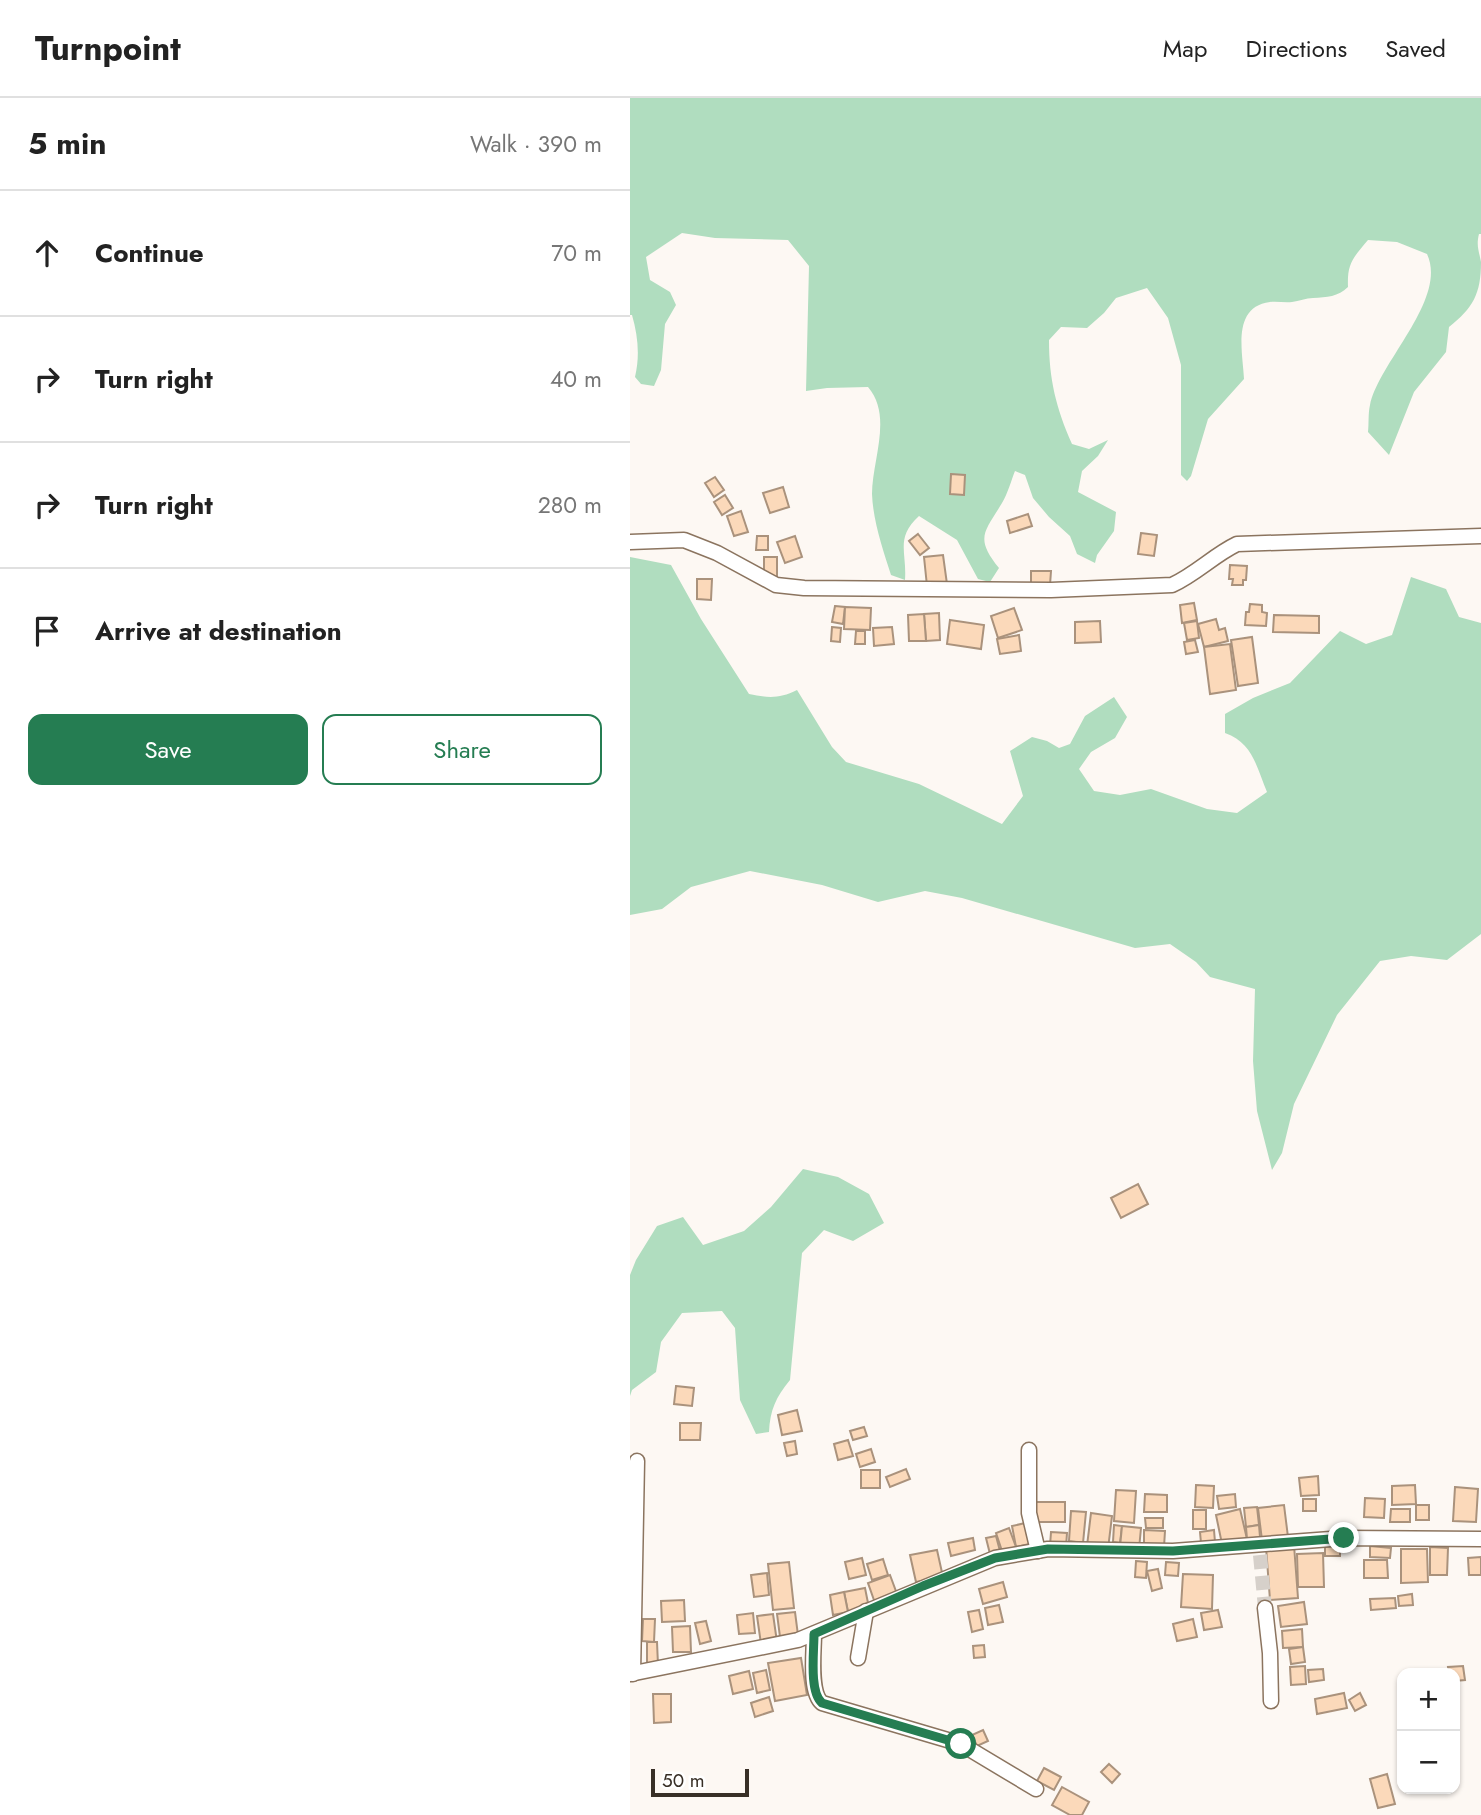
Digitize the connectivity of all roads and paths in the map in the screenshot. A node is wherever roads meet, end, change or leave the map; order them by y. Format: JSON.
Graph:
{"nodes":[{"id":1,"x":1481,"y":536,"type":"edge"},
{"id":2,"x":630,"y":542,"type":"edge"},
{"id":3,"x":1029,"y":1450,"type":"dead end"},
{"id":4,"x":638,"y":1461,"type":"dead end"},
{"id":5,"x":1481,"y":1539,"type":"edge"},
{"id":6,"x":1038,"y":1550,"type":"junction"},
{"id":7,"x":1265,"y":1608,"type":"tunnel mouth"},
{"id":8,"x":866,"y":1611,"type":"junction"},
{"id":9,"x":814,"y":1634,"type":"junction"},
{"id":10,"x":858,"y":1658,"type":"dead end"},
{"id":11,"x":632,"y":1674,"type":"edge"},
{"id":12,"x":1271,"y":1701,"type":"dead end"},
{"id":13,"x":1036,"y":1789,"type":"dead end"}],
"edges":[{"from":1,"to":2,"type":"street"},
{"from":3,"to":6,"type":"street"},
{"from":4,"to":11,"type":"street"},
{"from":5,"to":6,"type":"street"},
{"from":6,"to":8,"type":"street"},
{"from":7,"to":12,"type":"street"},
{"from":8,"to":9,"type":"street"},
{"from":8,"to":10,"type":"street"},
{"from":9,"to":11,"type":"street"},
{"from":9,"to":13,"type":"street"}]}
